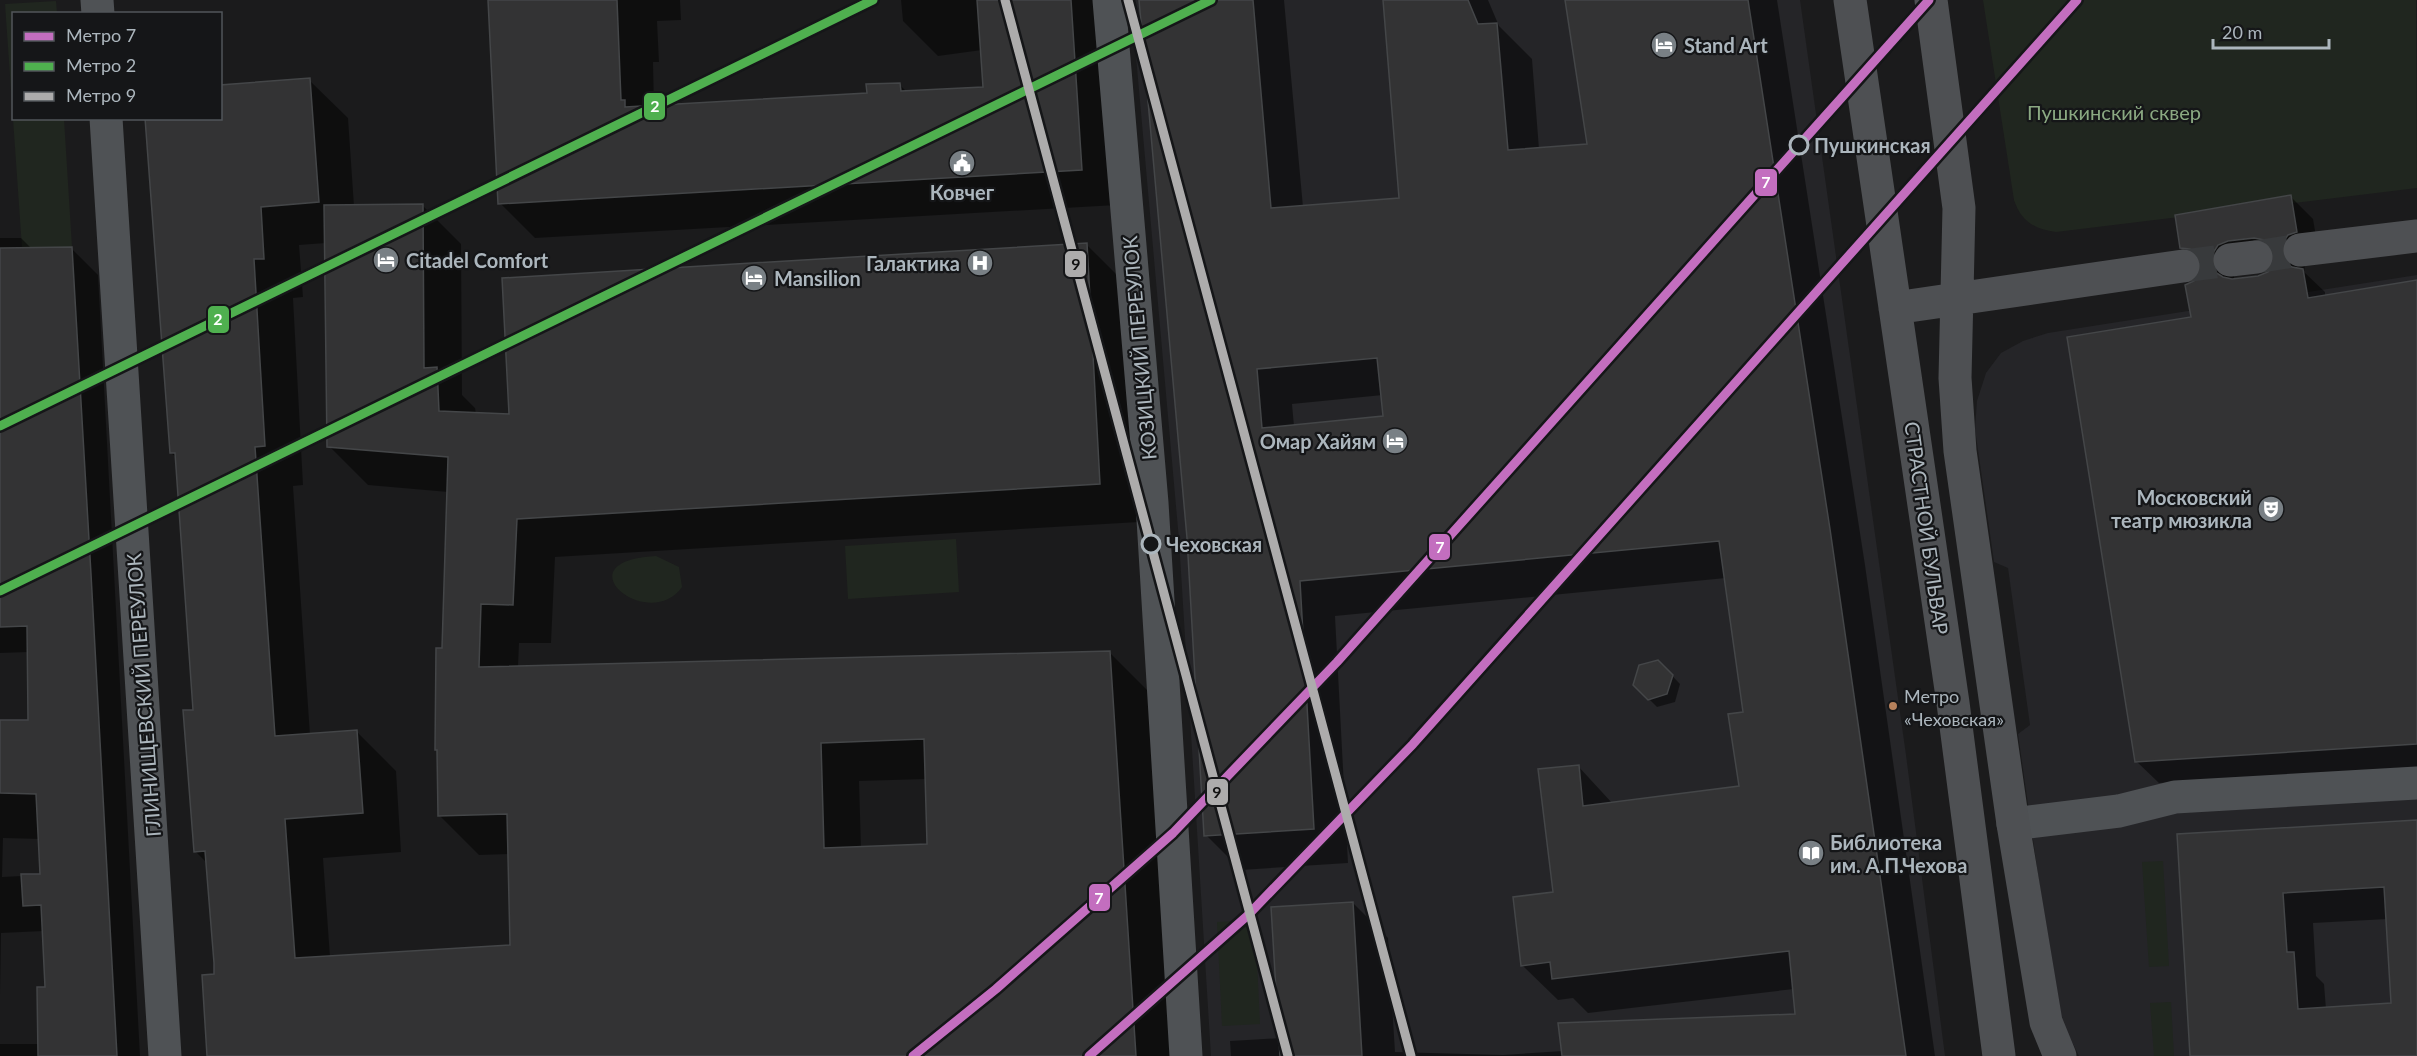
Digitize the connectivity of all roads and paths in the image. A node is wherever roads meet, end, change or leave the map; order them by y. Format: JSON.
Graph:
{"nodes":[{"id":1,"x":1109,"y":0,"type":"edge"},
{"id":2,"x":1850,"y":0,"type":"edge"},
{"id":3,"x":1930,"y":0,"type":"edge"},
{"id":4,"x":106,"y":120,"type":"edge"},
{"id":5,"x":2417,"y":236,"type":"edge"},
{"id":6,"x":2300,"y":250,"type":"tunnel mouth"},
{"id":7,"x":2182,"y":266,"type":"tunnel mouth"},
{"id":8,"x":1958,"y":299,"type":"junction"},
{"id":9,"x":1896,"y":308,"type":"junction"},
{"id":10,"x":2417,"y":783,"type":"edge"},
{"id":11,"x":2013,"y":824,"type":"junction"},
{"id":12,"x":2046,"y":1022,"type":"junction"},
{"id":13,"x":165,"y":1056,"type":"edge"},
{"id":14,"x":1186,"y":1056,"type":"edge"},
{"id":15,"x":1999,"y":1056,"type":"edge"},
{"id":16,"x":2044,"y":1056,"type":"edge"},
{"id":17,"x":2060,"y":1056,"type":"edge"}],
"edges":[{"from":1,"to":14,"type":"street","name":"КОЗИЦКИЙ ПЕРЕУЛОК"},
{"from":2,"to":9,"type":"main road","name":"СТРАСТНОЙ БУЛЬВАР"},
{"from":3,"to":8,"type":"main road"},
{"from":4,"to":13,"type":"street","name":"ГЛИНИЩЕВСКИЙ ПЕРЕУЛОК"},
{"from":5,"to":6,"type":"main road"},
{"from":7,"to":8,"type":"main road"},
{"from":8,"to":9,"type":"main road"},
{"from":8,"to":11,"type":"main road"},
{"from":9,"to":15,"type":"main road","name":"СТРАСТНОЙ БУЛЬВАР"},
{"from":10,"to":11,"type":"street"},
{"from":11,"to":12,"type":"main road"},
{"from":12,"to":16,"type":"street"},
{"from":12,"to":17,"type":"main road"}]}
